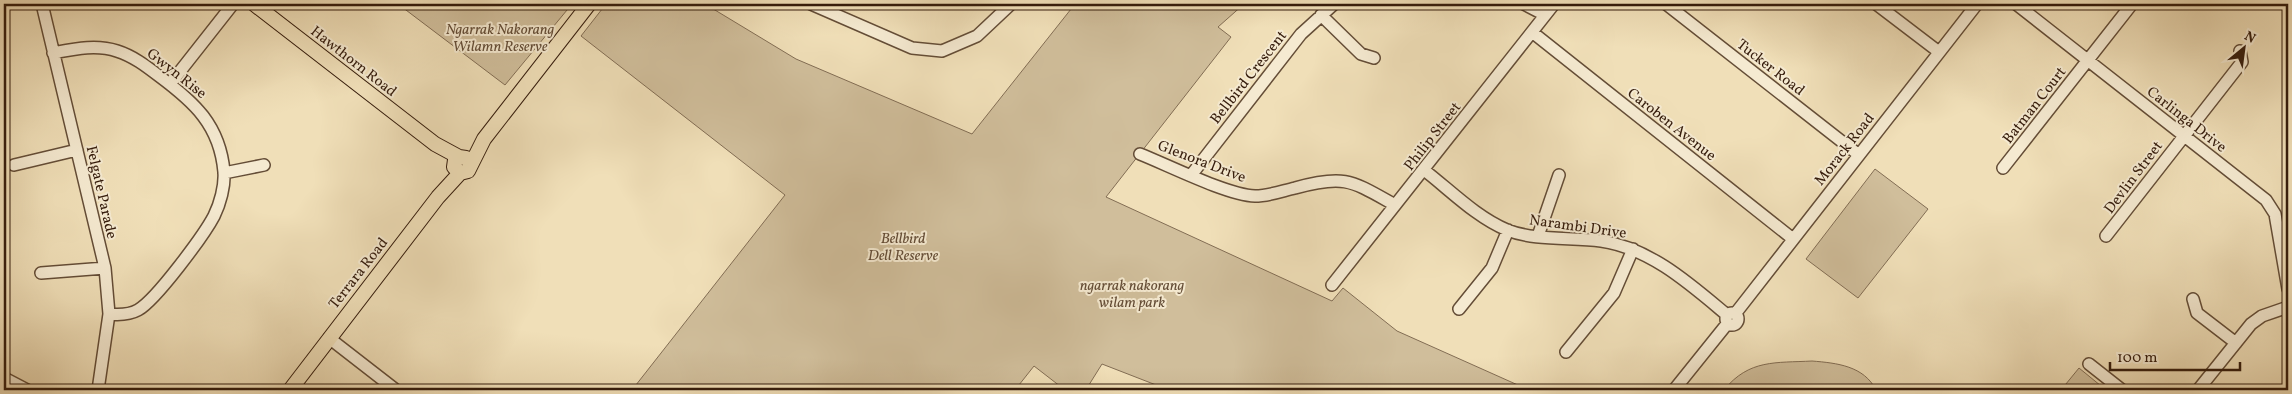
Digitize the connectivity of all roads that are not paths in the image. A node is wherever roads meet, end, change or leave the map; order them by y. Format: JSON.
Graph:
{"nodes":[{"id":1,"x":42,"y":4,"type":"edge"},
{"id":2,"x":233,"y":4,"type":"edge"},
{"id":3,"x":254,"y":4,"type":"edge"},
{"id":4,"x":589,"y":4,"type":"edge"},
{"id":5,"x":811,"y":4,"type":"edge"},
{"id":6,"x":1011,"y":4,"type":"edge"},
{"id":7,"x":1334,"y":4,"type":"edge"},
{"id":8,"x":1524,"y":4,"type":"edge"},
{"id":9,"x":1554,"y":4,"type":"edge"},
{"id":10,"x":1666,"y":4,"type":"edge"},
{"id":11,"x":1876,"y":4,"type":"edge"},
{"id":12,"x":1977,"y":4,"type":"edge"},
{"id":13,"x":2016,"y":4,"type":"edge"},
{"id":14,"x":2132,"y":4,"type":"edge"},
{"id":15,"x":1321,"y":15,"type":"junction"},
{"id":16,"x":1545,"y":15,"type":"junction"},
{"id":17,"x":1532,"y":32,"type":"junction"},
{"id":18,"x":2240,"y":50,"type":"dead end"},
{"id":19,"x":1939,"y":52,"type":"junction"},
{"id":20,"x":53,"y":53,"type":"junction"},
{"id":21,"x":1374,"y":58,"type":"dead end"},
{"id":22,"x":2088,"y":60,"type":"junction"},
{"id":23,"x":170,"y":84,"type":"junction"},
{"id":24,"x":2184,"y":135,"type":"junction"},
{"id":25,"x":77,"y":150,"type":"junction"},
{"id":26,"x":1140,"y":154,"type":"dead end"},
{"id":27,"x":1859,"y":155,"type":"junction"},
{"id":28,"x":460,"y":164,"type":"junction"},
{"id":29,"x":14,"y":165,"type":"dead end"},
{"id":30,"x":264,"y":165,"type":"dead end"},
{"id":31,"x":2003,"y":168,"type":"dead end"},
{"id":32,"x":1424,"y":170,"type":"junction"},
{"id":33,"x":224,"y":173,"type":"junction"},
{"id":34,"x":1192,"y":174,"type":"junction"},
{"id":35,"x":1559,"y":175,"type":"dead end"},
{"id":36,"x":1395,"y":205,"type":"junction"},
{"id":37,"x":1508,"y":230,"type":"junction"},
{"id":38,"x":1538,"y":236,"type":"junction"},
{"id":39,"x":2106,"y":236,"type":"dead end"},
{"id":40,"x":1793,"y":239,"type":"junction"},
{"id":41,"x":1633,"y":249,"type":"junction"},
{"id":42,"x":104,"y":268,"type":"junction"},
{"id":43,"x":41,"y":273,"type":"dead end"},
{"id":44,"x":1332,"y":285,"type":"dead end"},
{"id":45,"x":2288,"y":289,"type":"edge"},
{"id":46,"x":2193,"y":299,"type":"dead end"},
{"id":47,"x":2288,"y":307,"type":"edge"},
{"id":48,"x":1459,"y":309,"type":"dead end"},
{"id":49,"x":109,"y":314,"type":"junction"},
{"id":50,"x":1730,"y":317,"type":"junction"},
{"id":51,"x":329,"y":338,"type":"junction"},
{"id":52,"x":2236,"y":344,"type":"junction"},
{"id":53,"x":1566,"y":352,"type":"dead end"},
{"id":54,"x":2089,"y":364,"type":"dead end"},
{"id":55,"x":305,"y":369,"type":"junction"},
{"id":56,"x":4,"y":378,"type":"edge"},
{"id":57,"x":27,"y":390,"type":"edge"},
{"id":58,"x":98,"y":390,"type":"edge"},
{"id":59,"x":285,"y":390,"type":"edge"},
{"id":60,"x":290,"y":390,"type":"edge"},
{"id":61,"x":396,"y":390,"type":"edge"},
{"id":62,"x":1674,"y":390,"type":"edge"},
{"id":63,"x":2122,"y":390,"type":"edge"},
{"id":64,"x":2198,"y":390,"type":"edge"}],
"edges":[{"from":1,"to":20,"type":"street","name":"Felgate Parade"},
{"from":2,"to":23,"type":"street"},
{"from":3,"to":28,"type":"main road","name":"Hawthorn Road"},
{"from":4,"to":28,"type":"main road","name":"Terrara Road"},
{"from":5,"to":6,"type":"street"},
{"from":7,"to":15,"type":"street","name":"Bellbird Crescent"},
{"from":8,"to":16,"type":"street"},
{"from":9,"to":16,"type":"street","name":"Philip Street"},
{"from":10,"to":27,"type":"street","name":"Tucker Road"},
{"from":11,"to":19,"type":"street"},
{"from":12,"to":19,"type":"street","name":"Morack Road"},
{"from":13,"to":22,"type":"street","name":"Carlinga Drive"},
{"from":14,"to":22,"type":"street","name":"Batman Court"},
{"from":15,"to":21,"type":"street"},
{"from":15,"to":34,"type":"street","name":"Bellbird Crescent"},
{"from":16,"to":17,"type":"street","name":"Philip Street"},
{"from":17,"to":32,"type":"street","name":"Philip Street"},
{"from":17,"to":40,"type":"street","name":"Caroben Avenue"},
{"from":18,"to":24,"type":"street","name":"Devlin Street"},
{"from":19,"to":27,"type":"street","name":"Morack Road"},
{"from":20,"to":23,"type":"street","name":"Gwyn Rise"},
{"from":20,"to":25,"type":"street","name":"Felgate Parade"},
{"from":22,"to":24,"type":"street","name":"Carlinga Drive"},
{"from":22,"to":31,"type":"street","name":"Batman Court"},
{"from":23,"to":33,"type":"street","name":"Gwyn Rise"},
{"from":24,"to":39,"type":"street","name":"Devlin Street"},
{"from":24,"to":45,"type":"street","name":"Carlinga Drive"},
{"from":25,"to":29,"type":"street"},
{"from":25,"to":42,"type":"street","name":"Felgate Parade"},
{"from":26,"to":34,"type":"street","name":"Glenora Drive"},
{"from":27,"to":40,"type":"street","name":"Morack Road"},
{"from":28,"to":51,"type":"main road","name":"Terrara Road"},
{"from":30,"to":33,"type":"street"},
{"from":32,"to":36,"type":"street","name":"Philip Street"},
{"from":32,"to":37,"type":"street","name":"Narambi Drive"},
{"from":33,"to":49,"type":"street","name":"Gwyn Rise"},
{"from":34,"to":36,"type":"street","name":"Glenora Drive"},
{"from":35,"to":38,"type":"street"},
{"from":36,"to":44,"type":"street","name":"Philip Street"},
{"from":37,"to":38,"type":"street","name":"Narambi Drive"},
{"from":37,"to":48,"type":"street"},
{"from":38,"to":41,"type":"street","name":"Narambi Drive"},
{"from":40,"to":50,"type":"street","name":"Morack Road"},
{"from":41,"to":50,"type":"street","name":"Narambi Drive"},
{"from":41,"to":53,"type":"street"},
{"from":42,"to":43,"type":"street"},
{"from":42,"to":49,"type":"street","name":"Felgate Parade"},
{"from":46,"to":52,"type":"street"},
{"from":47,"to":52,"type":"street"},
{"from":49,"to":58,"type":"street","name":"Felgate Parade"},
{"from":50,"to":62,"type":"street","name":"Morack Road"},
{"from":51,"to":55,"type":"main road","name":"Terrara Road"},
{"from":51,"to":61,"type":"street"},
{"from":52,"to":64,"type":"street"},
{"from":54,"to":63,"type":"street"},
{"from":55,"to":59,"type":"main road","name":"Terrara Road"},
{"from":55,"to":60,"type":"main road","name":"Terrara Road"},
{"from":56,"to":57,"type":"street"}]}
